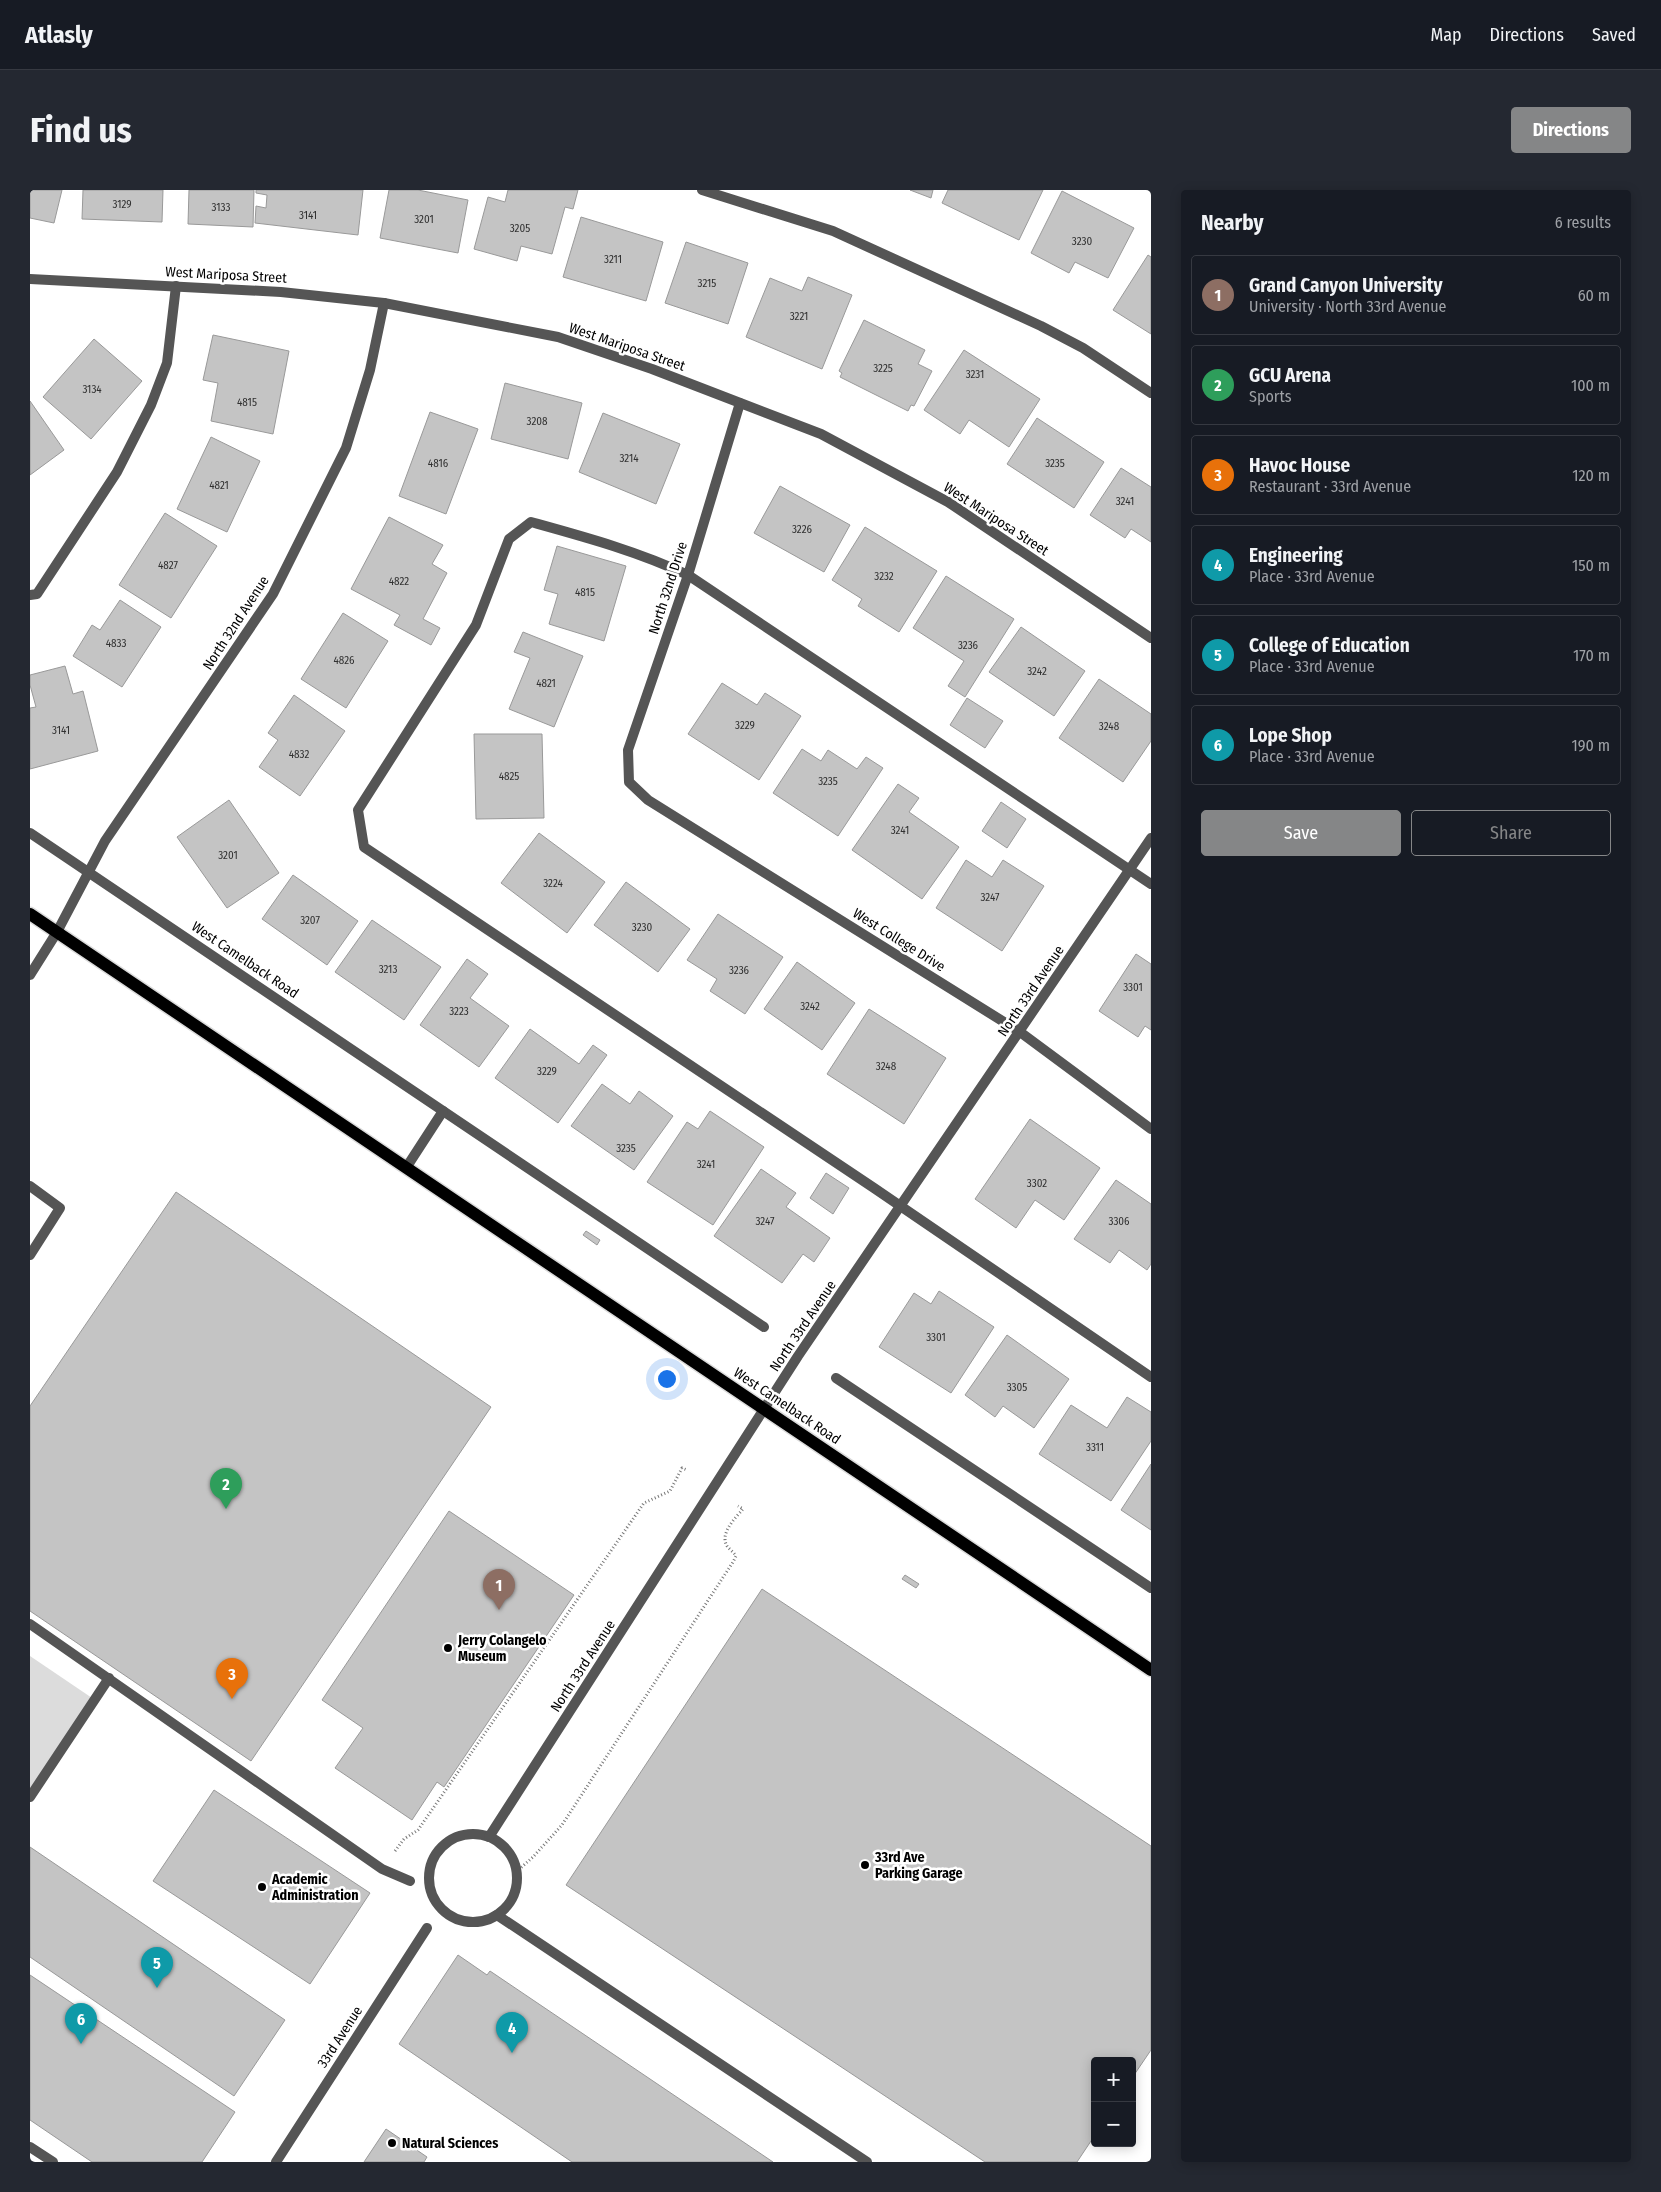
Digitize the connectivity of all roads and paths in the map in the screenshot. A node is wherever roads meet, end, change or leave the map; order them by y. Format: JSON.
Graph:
{"nodes":[{"id":1,"x":702,"y":190,"type":"edge"},
{"id":2,"x":30,"y":279,"type":"edge"},
{"id":3,"x":176,"y":286,"type":"junction"},
{"id":4,"x":384,"y":303,"type":"junction"},
{"id":5,"x":1151,"y":393,"type":"edge"},
{"id":6,"x":740,"y":403,"type":"junction"},
{"id":7,"x":688,"y":575,"type":"junction"},
{"id":8,"x":30,"y":595,"type":"edge"},
{"id":9,"x":1151,"y":638,"type":"edge"},
{"id":10,"x":629,"y":782,"type":"joint"},
{"id":11,"x":30,"y":834,"type":"edge"},
{"id":12,"x":1151,"y":838,"type":"edge"},
{"id":13,"x":1130,"y":869,"type":"junction"},
{"id":14,"x":88,"y":873,"type":"junction"},
{"id":15,"x":1151,"y":884,"type":"edge"},
{"id":16,"x":30,"y":914,"type":"edge"},
{"id":17,"x":57,"y":932,"type":"junction"},
{"id":18,"x":30,"y":975,"type":"edge"},
{"id":19,"x":1020,"y":1032,"type":"junction"},
{"id":20,"x":443,"y":1111,"type":"junction"},
{"id":21,"x":1151,"y":1129,"type":"edge"},
{"id":22,"x":406,"y":1168,"type":"junction"},
{"id":23,"x":30,"y":1186,"type":"edge"},
{"id":24,"x":901,"y":1207,"type":"junction"},
{"id":25,"x":30,"y":1255,"type":"edge"},
{"id":26,"x":764,"y":1328,"type":"dead end"},
{"id":27,"x":1151,"y":1377,"type":"edge"},
{"id":28,"x":836,"y":1378,"type":"dead end"},
{"id":29,"x":764,"y":1409,"type":"junction"},
{"id":30,"x":686,"y":1470,"type":"dead end"},
{"id":31,"x":738,"y":1506,"type":"dead end"},
{"id":32,"x":1151,"y":1588,"type":"edge"},
{"id":33,"x":30,"y":1624,"type":"edge"},
{"id":34,"x":1151,"y":1670,"type":"edge"},
{"id":35,"x":109,"y":1678,"type":"junction"},
{"id":36,"x":30,"y":1797,"type":"edge"},
{"id":37,"x":489,"y":1837,"type":"junction"},
{"id":38,"x":382,"y":1869,"type":"junction"},
{"id":39,"x":516,"y":1872,"type":"junction"},
{"id":40,"x":410,"y":1880,"type":"dead end"},
{"id":41,"x":497,"y":1915,"type":"junction"},
{"id":42,"x":427,"y":1928,"type":"dead end"},
{"id":43,"x":30,"y":2147,"type":"edge"},
{"id":44,"x":53,"y":2162,"type":"edge"},
{"id":45,"x":276,"y":2162,"type":"edge"},
{"id":46,"x":867,"y":2162,"type":"edge"}],
"edges":[{"from":1,"to":5,"type":"street"},
{"from":2,"to":3,"type":"street","name":"West Mariposa Street"},
{"from":3,"to":4,"type":"street","name":"West Mariposa Street"},
{"from":3,"to":8,"type":"street"},
{"from":4,"to":6,"type":"street","name":"West Mariposa Street"},
{"from":4,"to":14,"type":"street","name":"North 32nd Avenue"},
{"from":6,"to":7,"type":"street","name":"North 32nd Drive"},
{"from":6,"to":9,"type":"street","name":"West Mariposa Street"},
{"from":7,"to":10,"type":"street","name":"North 32nd Drive"},
{"from":7,"to":13,"type":"street"},
{"from":7,"to":24,"type":"street"},
{"from":10,"to":19,"type":"street","name":"West College Drive"},
{"from":11,"to":14,"type":"street","name":"West Camelback Road"},
{"from":12,"to":13,"type":"street","name":"North 33rd Avenue"},
{"from":13,"to":15,"type":"street"},
{"from":13,"to":19,"type":"street","name":"North 33rd Avenue"},
{"from":14,"to":17,"type":"street","name":"North 32nd Avenue"},
{"from":14,"to":20,"type":"street","name":"West Camelback Road"},
{"from":16,"to":17,"type":"main road","name":"West Camelback Road"},
{"from":17,"to":18,"type":"street","name":"North 32nd Avenue"},
{"from":17,"to":22,"type":"main road","name":"West Camelback Road"},
{"from":19,"to":21,"type":"street","name":"West College Drive"},
{"from":19,"to":24,"type":"street","name":"North 33rd Avenue"},
{"from":20,"to":22,"type":"street"},
{"from":20,"to":26,"type":"street","name":"West Camelback Road"},
{"from":22,"to":29,"type":"main road","name":"West Camelback Road"},
{"from":23,"to":25,"type":"street"},
{"from":24,"to":27,"type":"street"},
{"from":24,"to":29,"type":"street","name":"North 33rd Avenue"},
{"from":28,"to":32,"type":"street"},
{"from":29,"to":34,"type":"main road","name":"West Camelback Road"},
{"from":29,"to":37,"type":"street","name":"North 33rd Avenue"},
{"from":30,"to":38,"type":"path"},
{"from":31,"to":39,"type":"path"},
{"from":33,"to":35,"type":"street"},
{"from":35,"to":36,"type":"street"},
{"from":35,"to":38,"type":"street"},
{"from":37,"to":39,"type":"street"},
{"from":37,"to":41,"type":"street"},
{"from":38,"to":40,"type":"street"},
{"from":39,"to":41,"type":"street"},
{"from":41,"to":46,"type":"street"},
{"from":42,"to":45,"type":"street","name":"33rd Avenue"},
{"from":43,"to":44,"type":"street"}]}
